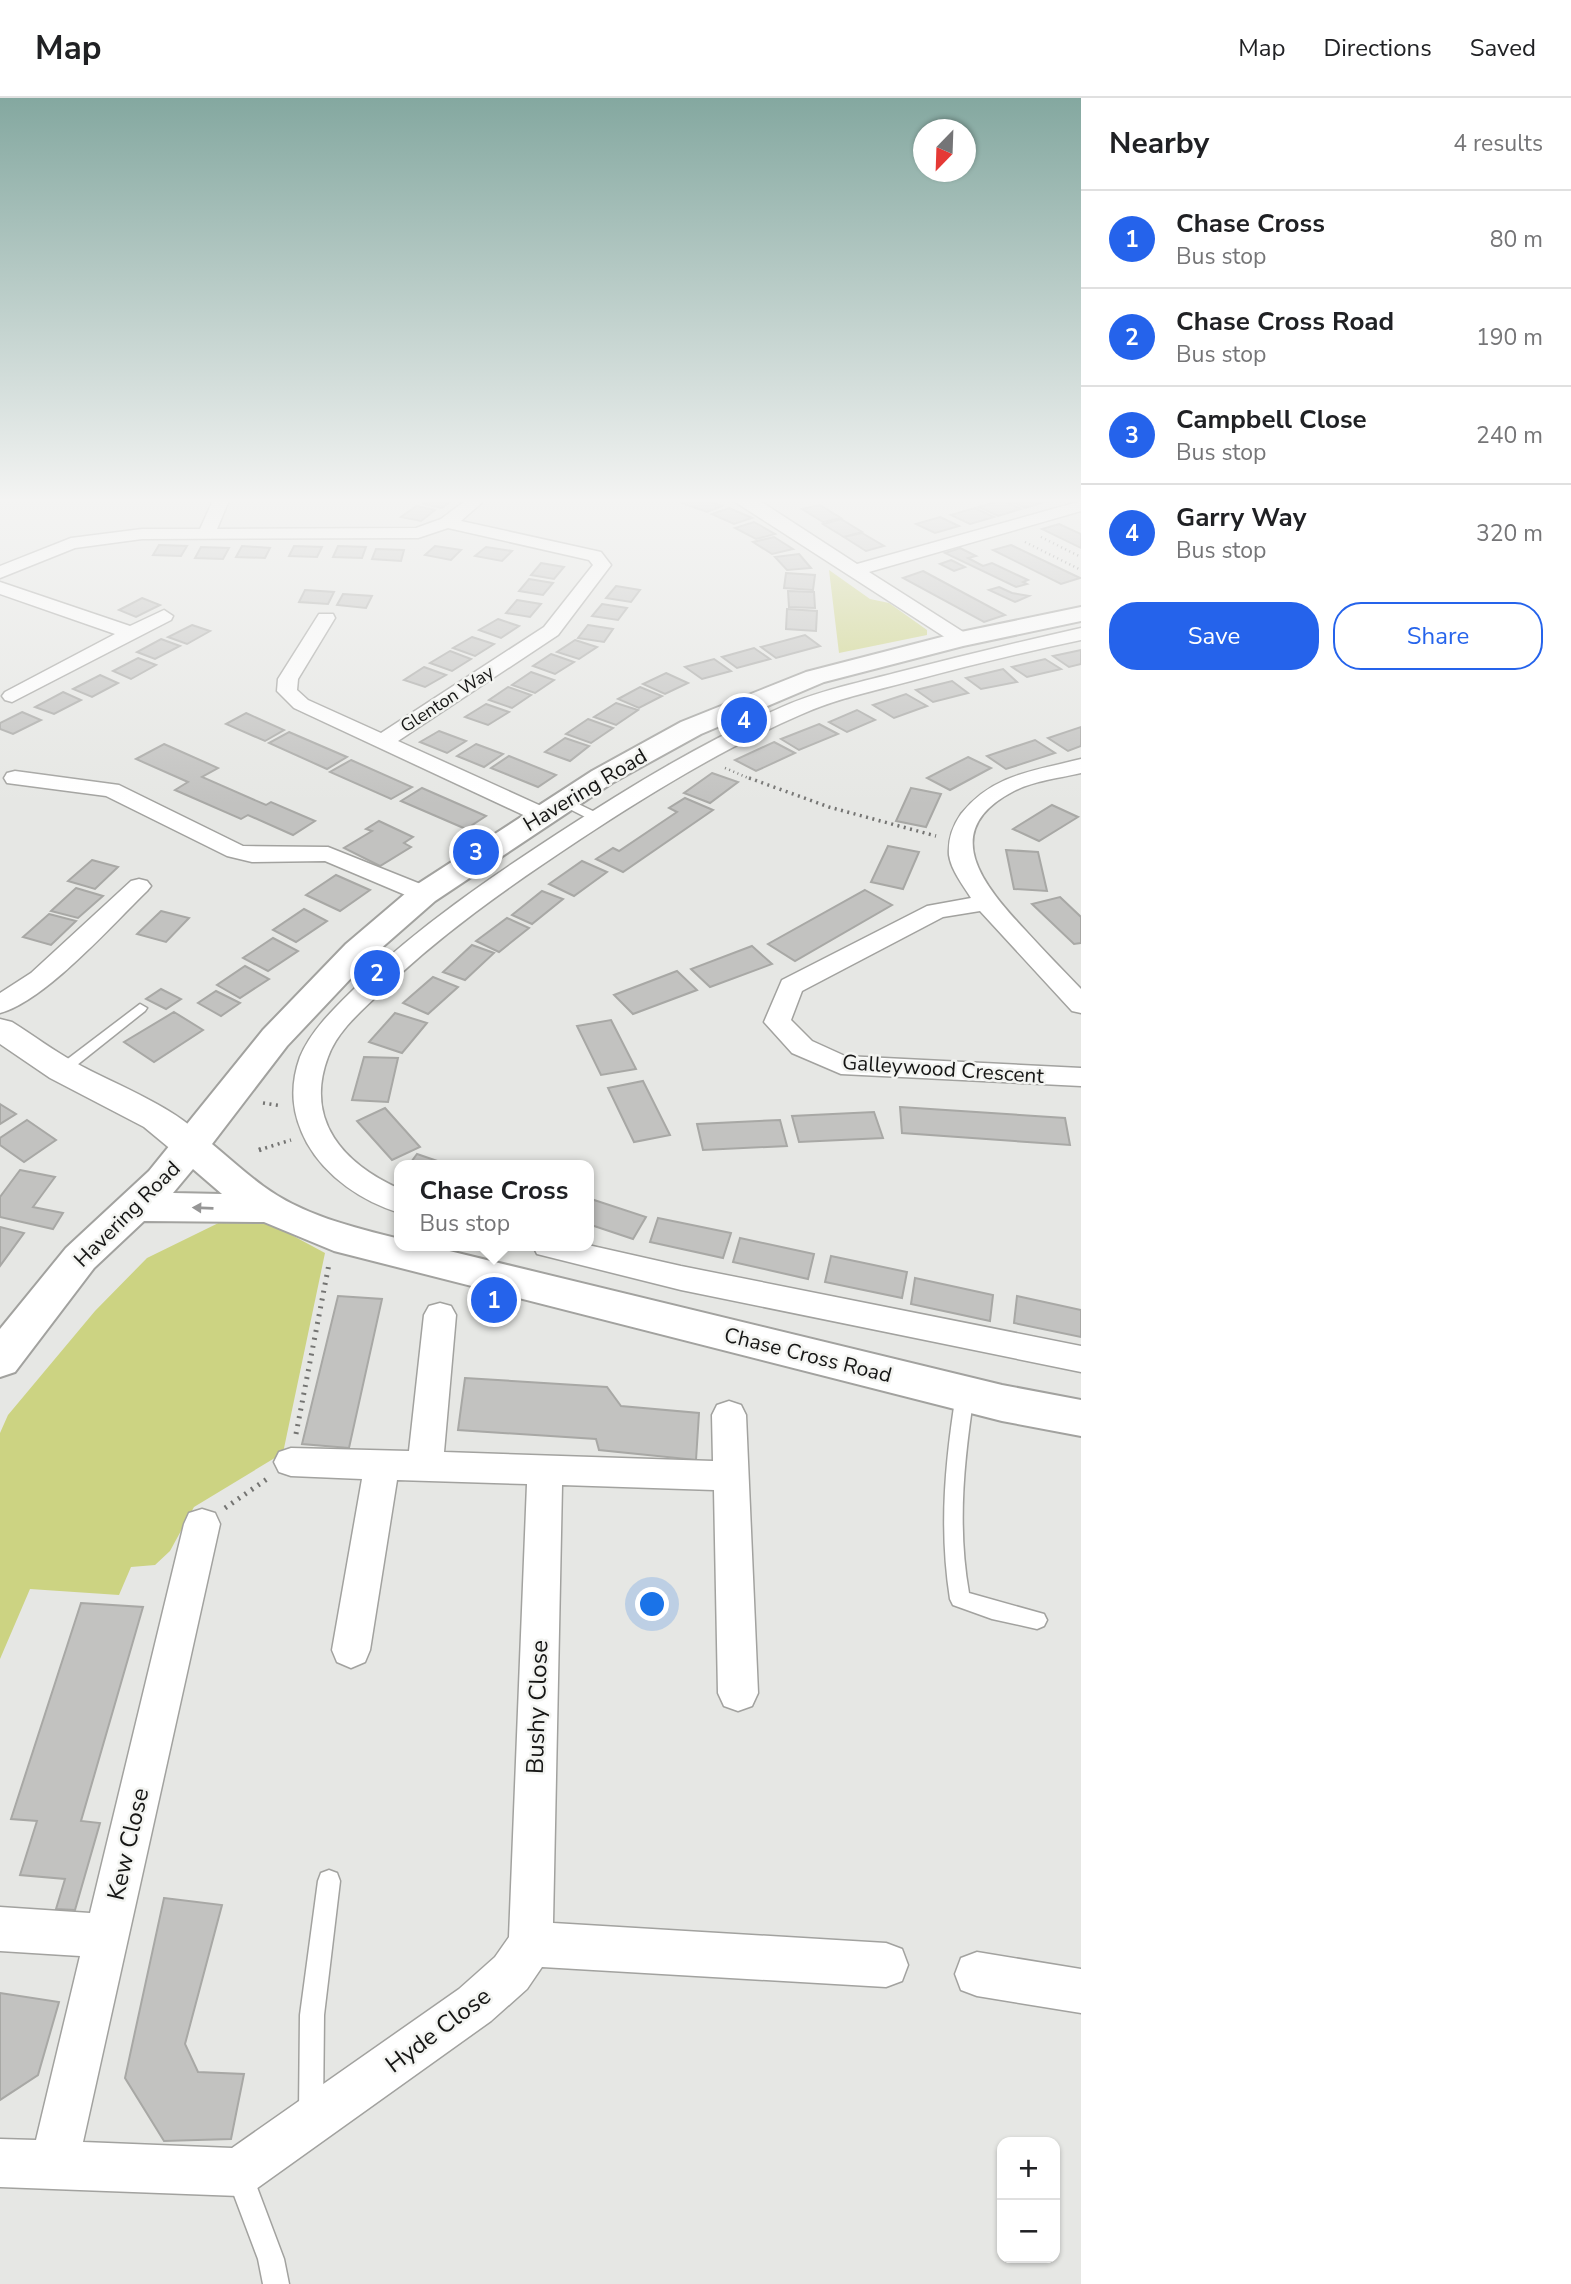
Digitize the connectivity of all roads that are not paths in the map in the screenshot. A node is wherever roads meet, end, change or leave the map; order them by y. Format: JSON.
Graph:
{"nodes":[{"id":1,"x":35,"y":600,"type":"edge"},
{"id":2,"x":575,"y":600,"type":"edge"},
{"id":3,"x":901,"y":600,"type":"edge"},
{"id":4,"x":1081,"y":614,"type":"edge"},
{"id":5,"x":164,"y":617,"type":"dead end"},
{"id":6,"x":326,"y":618,"type":"dead end"},
{"id":7,"x":131,"y":633,"type":"junction"},
{"id":8,"x":1081,"y":634,"type":"edge"},
{"id":9,"x":961,"y":639,"type":"junction"},
{"id":10,"x":12,"y":696,"type":"dead end"},
{"id":11,"x":382,"y":742,"type":"junction"},
{"id":12,"x":1081,"y":766,"type":"edge"},
{"id":13,"x":15,"y":778,"type":"dead end"},
{"id":14,"x":553,"y":808,"type":"junction"},
{"id":15,"x":597,"y":818,"type":"junction"},
{"id":16,"x":139,"y":886,"type":"dead end"},
{"id":17,"x":424,"y":894,"type":"junction"},
{"id":18,"x":986,"y":903,"type":"junction"},
{"id":19,"x":0,"y":1005,"type":"edge"},
{"id":20,"x":1081,"y":1005,"type":"edge"},
{"id":21,"x":140,"y":1008,"type":"dead end"},
{"id":22,"x":0,"y":1029,"type":"edge"},
{"id":23,"x":62,"y":1070,"type":"junction"},
{"id":24,"x":1081,"y":1077,"type":"edge"},
{"id":25,"x":192,"y":1147,"type":"junction"},
{"id":26,"x":394,"y":1199,"type":"edge"},
{"id":27,"x":135,"y":1207,"type":"junction"},
{"id":28,"x":271,"y":1208,"type":"junction"},
{"id":29,"x":567,"y":1251,"type":"edge"},
{"id":30,"x":440,"y":1315,"type":"dead end"},
{"id":31,"x":1081,"y":1359,"type":"edge"},
{"id":32,"x":0,"y":1360,"type":"edge"},
{"id":33,"x":965,"y":1394,"type":"junction"},
{"id":34,"x":729,"y":1415,"type":"dead end"},
{"id":35,"x":1081,"y":1418,"type":"edge"},
{"id":36,"x":291,"y":1462,"type":"road end"},
{"id":37,"x":382,"y":1465,"type":"junction"},
{"id":38,"x":425,"y":1466,"type":"junction"},
{"id":39,"x":545,"y":1469,"type":"junction"},
{"id":40,"x":731,"y":1476,"type":"junction"},
{"id":41,"x":202,"y":1524,"type":"road end"},
{"id":42,"x":1037,"y":1620,"type":"dead end"},
{"id":43,"x":351,"y":1650,"type":"dead end"},
{"id":44,"x":738,"y":1693,"type":"dead end"},
{"id":45,"x":329,"y":1881,"type":"dead end"},
{"id":46,"x":0,"y":1929,"type":"edge"},
{"id":47,"x":107,"y":1936,"type":"junction"},
{"id":48,"x":531,"y":1944,"type":"junction"},
{"id":49,"x":887,"y":1965,"type":"dead end"},
{"id":50,"x":977,"y":1973,"type":"dead end"},
{"id":51,"x":1081,"y":1991,"type":"edge"},
{"id":52,"x":311,"y":2123,"type":"junction"},
{"id":53,"x":54,"y":2164,"type":"junction"},
{"id":54,"x":2,"y":2170,"type":"edge"},
{"id":55,"x":239,"y":2172,"type":"junction"},
{"id":56,"x":276,"y":2284,"type":"edge"}],
"edges":[{"from":1,"to":7,"type":"street"},
{"from":2,"to":11,"type":"street","name":"Glenton Way"},
{"from":3,"to":9,"type":"street"},
{"from":4,"to":9,"type":"main road","name":"Havering Road"},
{"from":5,"to":7,"type":"street"},
{"from":6,"to":11,"type":"street"},
{"from":7,"to":10,"type":"street"},
{"from":8,"to":15,"type":"street"},
{"from":9,"to":14,"type":"main road","name":"Havering Road"},
{"from":11,"to":14,"type":"street"},
{"from":12,"to":18,"type":"street"},
{"from":13,"to":17,"type":"street"},
{"from":14,"to":15,"type":"lane"},
{"from":14,"to":17,"type":"main road","name":"Havering Road"},
{"from":15,"to":26,"type":"street"},
{"from":16,"to":19,"type":"street"},
{"from":17,"to":25,"type":"main road","name":"Havering Road"},
{"from":18,"to":20,"type":"street"},
{"from":18,"to":24,"type":"street","name":"Galleywood Crescent"},
{"from":21,"to":23,"type":"lane"},
{"from":22,"to":23,"type":"street"},
{"from":23,"to":25,"type":"street"},
{"from":25,"to":27,"type":"main road","name":"Havering Road"},
{"from":25,"to":28,"type":"main road","name":"Chase Cross Road"},
{"from":28,"to":27,"type":"main road","one_way":true},
{"from":27,"to":32,"type":"main road","name":"Havering Road"},
{"from":28,"to":33,"type":"main road","name":"Chase Cross Road"},
{"from":29,"to":31,"type":"street"},
{"from":30,"to":38,"type":"street"},
{"from":33,"to":35,"type":"main road","name":"Chase Cross Road"},
{"from":33,"to":42,"type":"lane"},
{"from":34,"to":40,"type":"street"},
{"from":36,"to":37,"type":"street"},
{"from":37,"to":38,"type":"street"},
{"from":37,"to":43,"type":"street"},
{"from":38,"to":39,"type":"street"},
{"from":39,"to":40,"type":"street"},
{"from":39,"to":48,"type":"street","name":"Bushy Close"},
{"from":40,"to":44,"type":"street"},
{"from":41,"to":47,"type":"street","name":"Kew Close"},
{"from":45,"to":52,"type":"lane"},
{"from":46,"to":47,"type":"street"},
{"from":47,"to":53,"type":"street","name":"Kew Close"},
{"from":48,"to":49,"type":"street"},
{"from":48,"to":52,"type":"street","name":"Hyde Close"},
{"from":50,"to":51,"type":"street"},
{"from":52,"to":55,"type":"street","name":"Hyde Close"},
{"from":53,"to":54,"type":"street"},
{"from":53,"to":55,"type":"street"},
{"from":55,"to":56,"type":"lane"}]}
